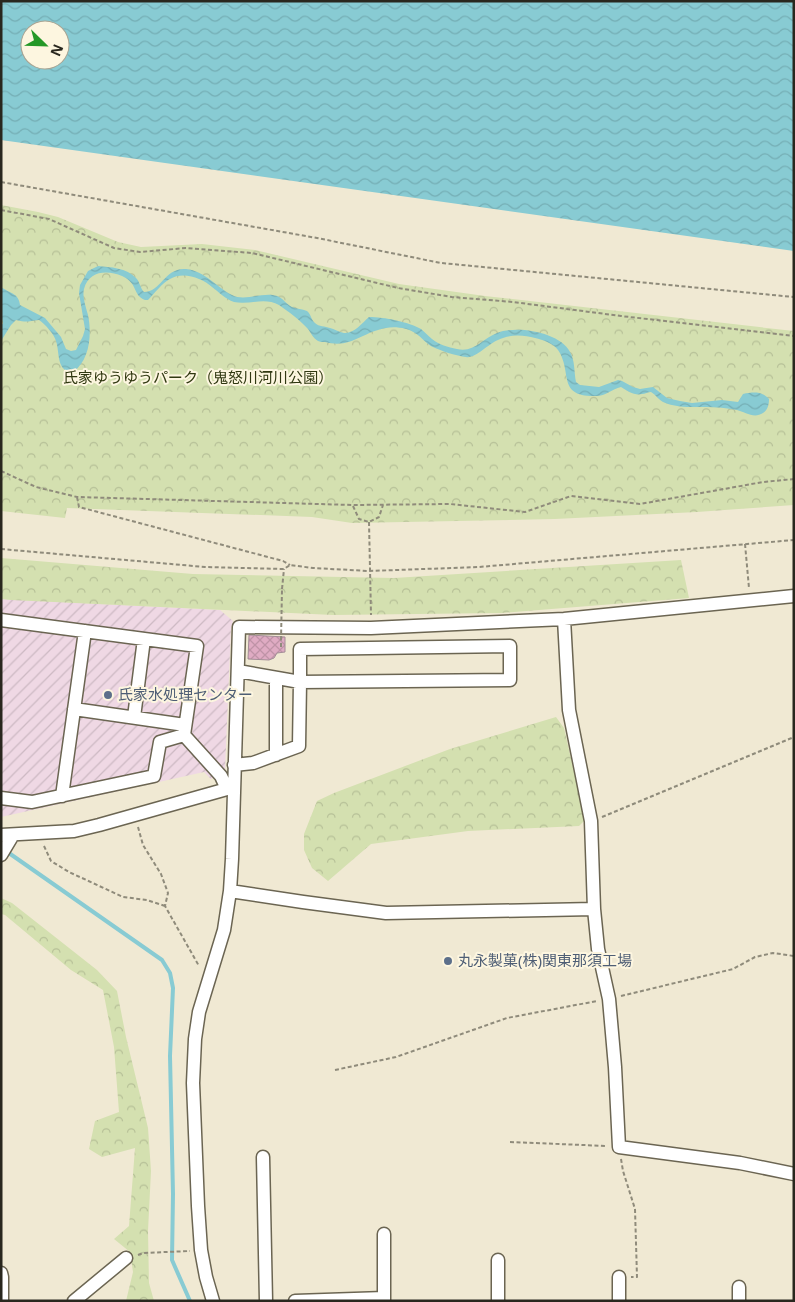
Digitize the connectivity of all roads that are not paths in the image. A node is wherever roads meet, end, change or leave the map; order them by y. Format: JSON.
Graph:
{"nodes":[{"id":1,"x":794,"y":596,"type":"edge"},
{"id":2,"x":564,"y":619,"type":"junction"},
{"id":3,"x":2,"y":622,"type":"edge"},
{"id":4,"x":85,"y":631,"type":"junction"},
{"id":5,"x":144,"y":639,"type":"junction"},
{"id":6,"x":238,"y":671,"type":"junction"},
{"id":7,"x":276,"y":678,"type":"junction"},
{"id":8,"x":300,"y":682,"type":"junction"},
{"id":9,"x":74,"y":708,"type":"junction"},
{"id":10,"x":134,"y":718,"type":"junction"},
{"id":11,"x":184,"y":730,"type":"junction"},
{"id":12,"x":276,"y":755,"type":"junction"},
{"id":13,"x":234,"y":765,"type":"junction"},
{"id":14,"x":230,"y":788,"type":"junction"},
{"id":15,"x":62,"y":796,"type":"junction"},
{"id":16,"x":1,"y":798,"type":"edge"},
{"id":17,"x":8,"y":838,"type":"edge"},
{"id":18,"x":1,"y":855,"type":"edge"},
{"id":19,"x":230,"y":891,"type":"junction"},
{"id":20,"x":594,"y":909,"type":"junction"},
{"id":21,"x":263,"y":1157,"type":"dead end"},
{"id":22,"x":794,"y":1174,"type":"edge"},
{"id":23,"x":384,"y":1234,"type":"dead end"},
{"id":24,"x":126,"y":1258,"type":"dead end"},
{"id":25,"x":498,"y":1260,"type":"dead end"},
{"id":26,"x":1,"y":1273,"type":"edge"},
{"id":27,"x":619,"y":1277,"type":"road end"},
{"id":28,"x":739,"y":1287,"type":"dead end"},
{"id":29,"x":384,"y":1299,"type":"edge"},
{"id":30,"x":2,"y":1301,"type":"edge"},
{"id":31,"x":74,"y":1301,"type":"edge"},
{"id":32,"x":213,"y":1301,"type":"edge"},
{"id":33,"x":266,"y":1301,"type":"edge"},
{"id":34,"x":294,"y":1301,"type":"edge"},
{"id":35,"x":498,"y":1301,"type":"edge"},
{"id":36,"x":619,"y":1301,"type":"edge"},
{"id":37,"x":739,"y":1301,"type":"edge"}],
"edges":[{"from":1,"to":2,"type":"street"},
{"from":2,"to":6,"type":"street"},
{"from":2,"to":20,"type":"street"},
{"from":3,"to":4,"type":"street"},
{"from":4,"to":5,"type":"street"},
{"from":4,"to":9,"type":"street"},
{"from":5,"to":10,"type":"street"},
{"from":5,"to":11,"type":"street"},
{"from":6,"to":7,"type":"street"},
{"from":6,"to":13,"type":"street"},
{"from":7,"to":8,"type":"street"},
{"from":7,"to":12,"type":"street"},
{"from":8,"to":8,"type":"street"},
{"from":8,"to":12,"type":"street"},
{"from":9,"to":10,"type":"street"},
{"from":9,"to":15,"type":"street"},
{"from":10,"to":11,"type":"street"},
{"from":11,"to":14,"type":"street"},
{"from":11,"to":15,"type":"street"},
{"from":12,"to":13,"type":"street"},
{"from":13,"to":14,"type":"street"},
{"from":14,"to":17,"type":"street"},
{"from":14,"to":19,"type":"street"},
{"from":15,"to":16,"type":"street"},
{"from":17,"to":18,"type":"street"},
{"from":19,"to":20,"type":"street"},
{"from":19,"to":32,"type":"street"},
{"from":20,"to":22,"type":"street"},
{"from":21,"to":33,"type":"street"},
{"from":23,"to":29,"type":"street"},
{"from":24,"to":31,"type":"street"},
{"from":25,"to":35,"type":"street"},
{"from":26,"to":30,"type":"street"},
{"from":27,"to":36,"type":"street"},
{"from":28,"to":37,"type":"street"},
{"from":29,"to":34,"type":"street"}]}
